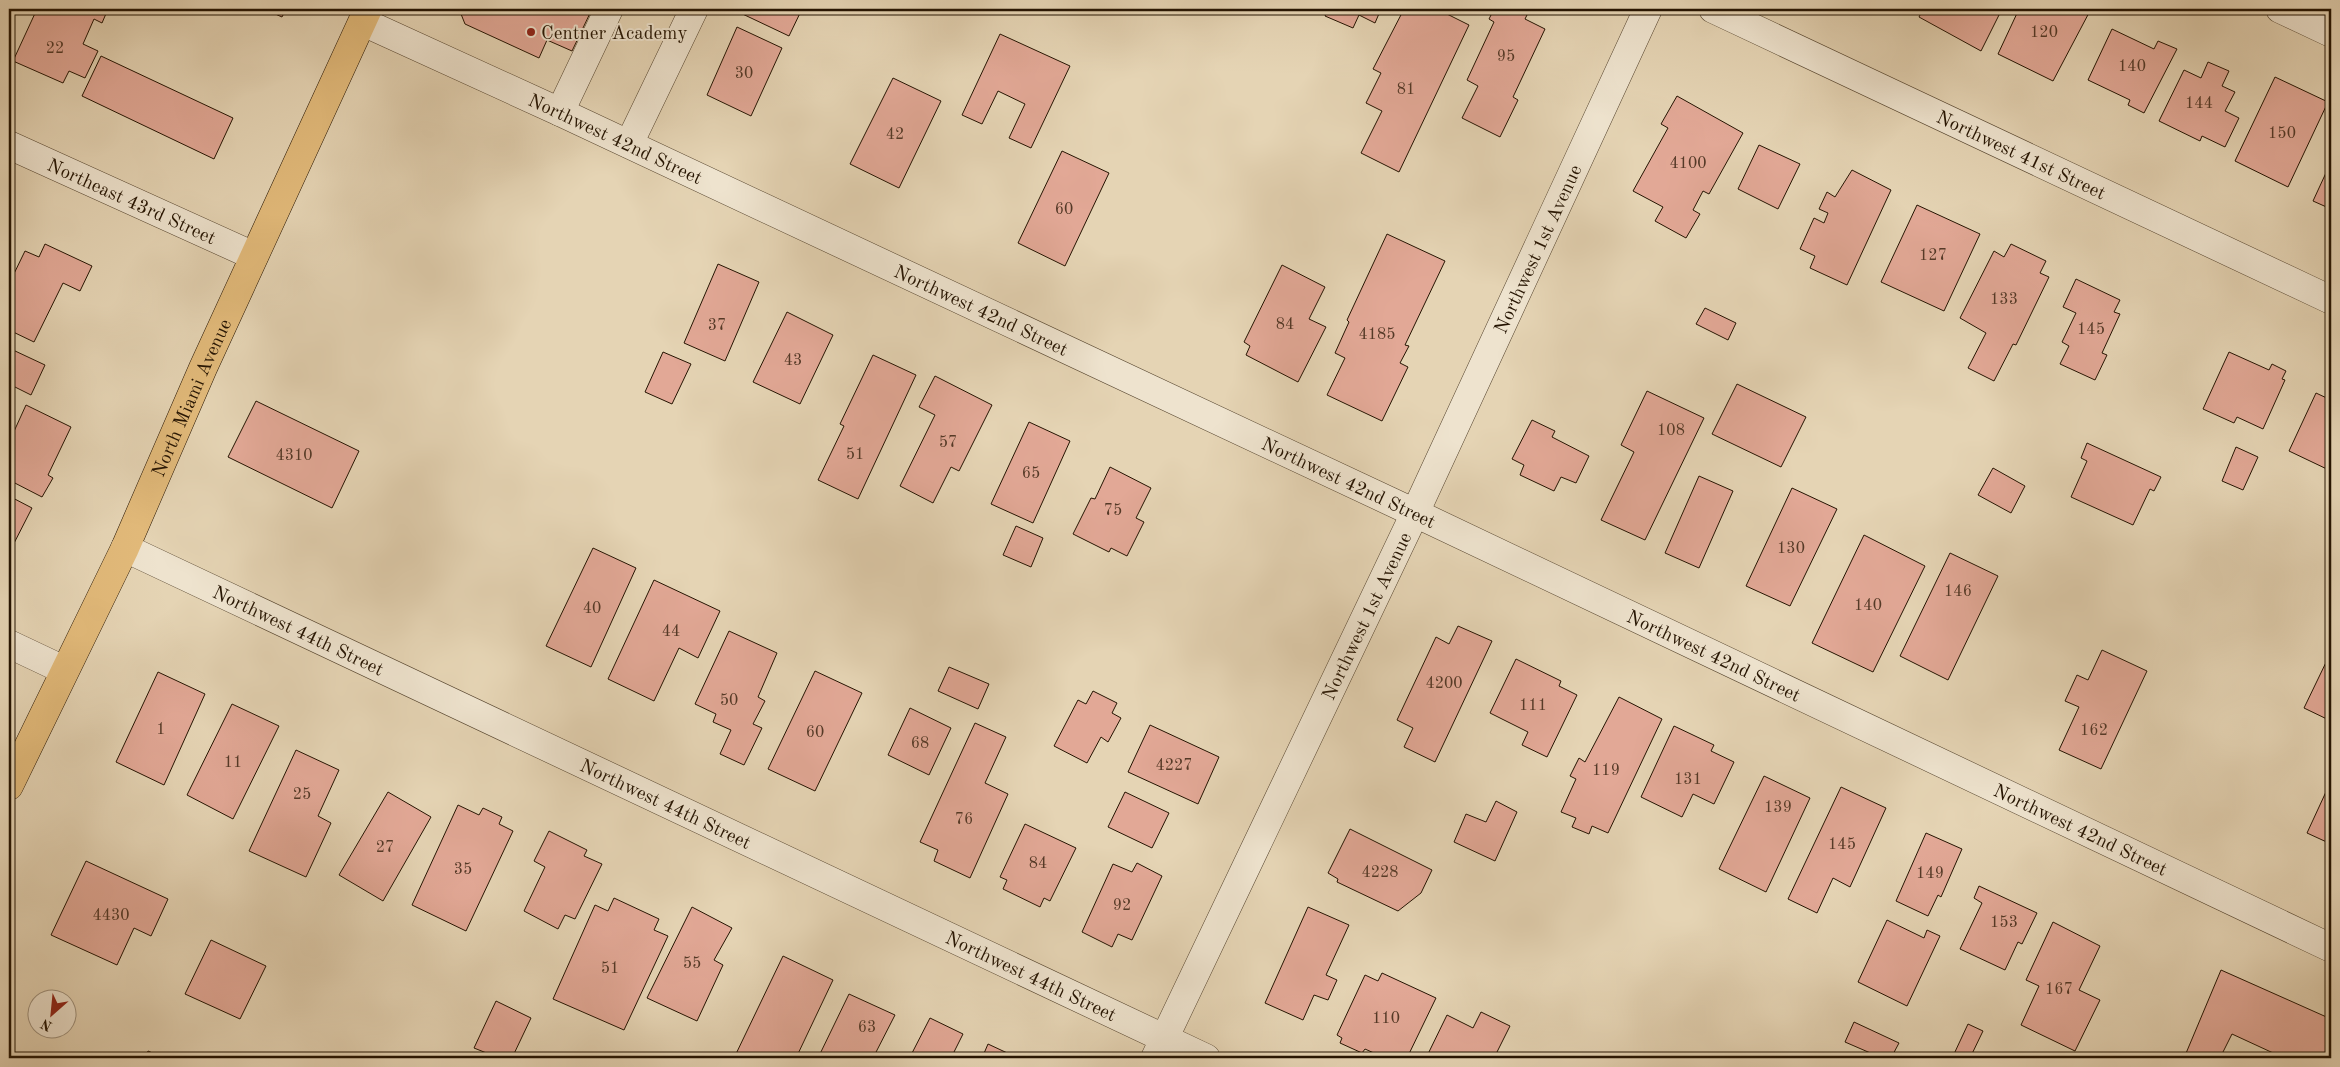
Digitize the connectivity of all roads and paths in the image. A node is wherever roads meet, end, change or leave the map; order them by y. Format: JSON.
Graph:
{"nodes":[{"id":1,"x":609,"y":9,"type":"edge"},
{"id":2,"x":694,"y":9,"type":"edge"},
{"id":3,"x":1648,"y":9,"type":"edge"},
{"id":4,"x":1713,"y":9,"type":"edge"},
{"id":5,"x":2280,"y":9,"type":"edge"},
{"id":6,"x":366,"y":16,"type":"edge"},
{"id":7,"x":2331,"y":33,"type":"edge"},
{"id":8,"x":560,"y":112,"type":"junction"},
{"id":9,"x":9,"y":144,"type":"edge"},
{"id":10,"x":629,"y":144,"type":"junction"},
{"id":11,"x":254,"y":256,"type":"junction"},
{"id":12,"x":2331,"y":300,"type":"edge"},
{"id":13,"x":1415,"y":513,"type":"junction"},
{"id":14,"x":125,"y":548,"type":"junction"},
{"id":15,"x":9,"y":644,"type":"edge"},
{"id":16,"x":64,"y":670,"type":"junction"},
{"id":17,"x":9,"y":786,"type":"edge"},
{"id":18,"x":2331,"y":948,"type":"edge"},
{"id":19,"x":1160,"y":1048,"type":"edge"},
{"id":20,"x":1206,"y":1058,"type":"edge"}],
"edges":[{"from":1,"to":8,"type":"street"},
{"from":2,"to":10,"type":"street"},
{"from":3,"to":13,"type":"street","name":"Northwest 1st Avenue"},
{"from":4,"to":12,"type":"street","name":"Northwest 41st Street"},
{"from":5,"to":7,"type":"street"},
{"from":6,"to":8,"type":"street","name":"Northwest 42nd Street"},
{"from":6,"to":11,"type":"main road","name":"North Miami Avenue"},
{"from":8,"to":10,"type":"street","name":"Northwest 42nd Street"},
{"from":9,"to":11,"type":"street","name":"Northeast 43rd Street"},
{"from":10,"to":13,"type":"street","name":"Northwest 42nd Street"},
{"from":11,"to":14,"type":"main road","name":"North Miami Avenue"},
{"from":13,"to":18,"type":"street","name":"Northwest 42nd Street"},
{"from":13,"to":19,"type":"street","name":"Northwest 1st Avenue"},
{"from":14,"to":16,"type":"main road","name":"North Miami Avenue"},
{"from":14,"to":19,"type":"street","name":"Northwest 44th Street"},
{"from":15,"to":16,"type":"street"},
{"from":16,"to":17,"type":"main road","name":"North Miami Avenue"},
{"from":19,"to":20,"type":"street","name":"Northwest 44th Street"}]}
